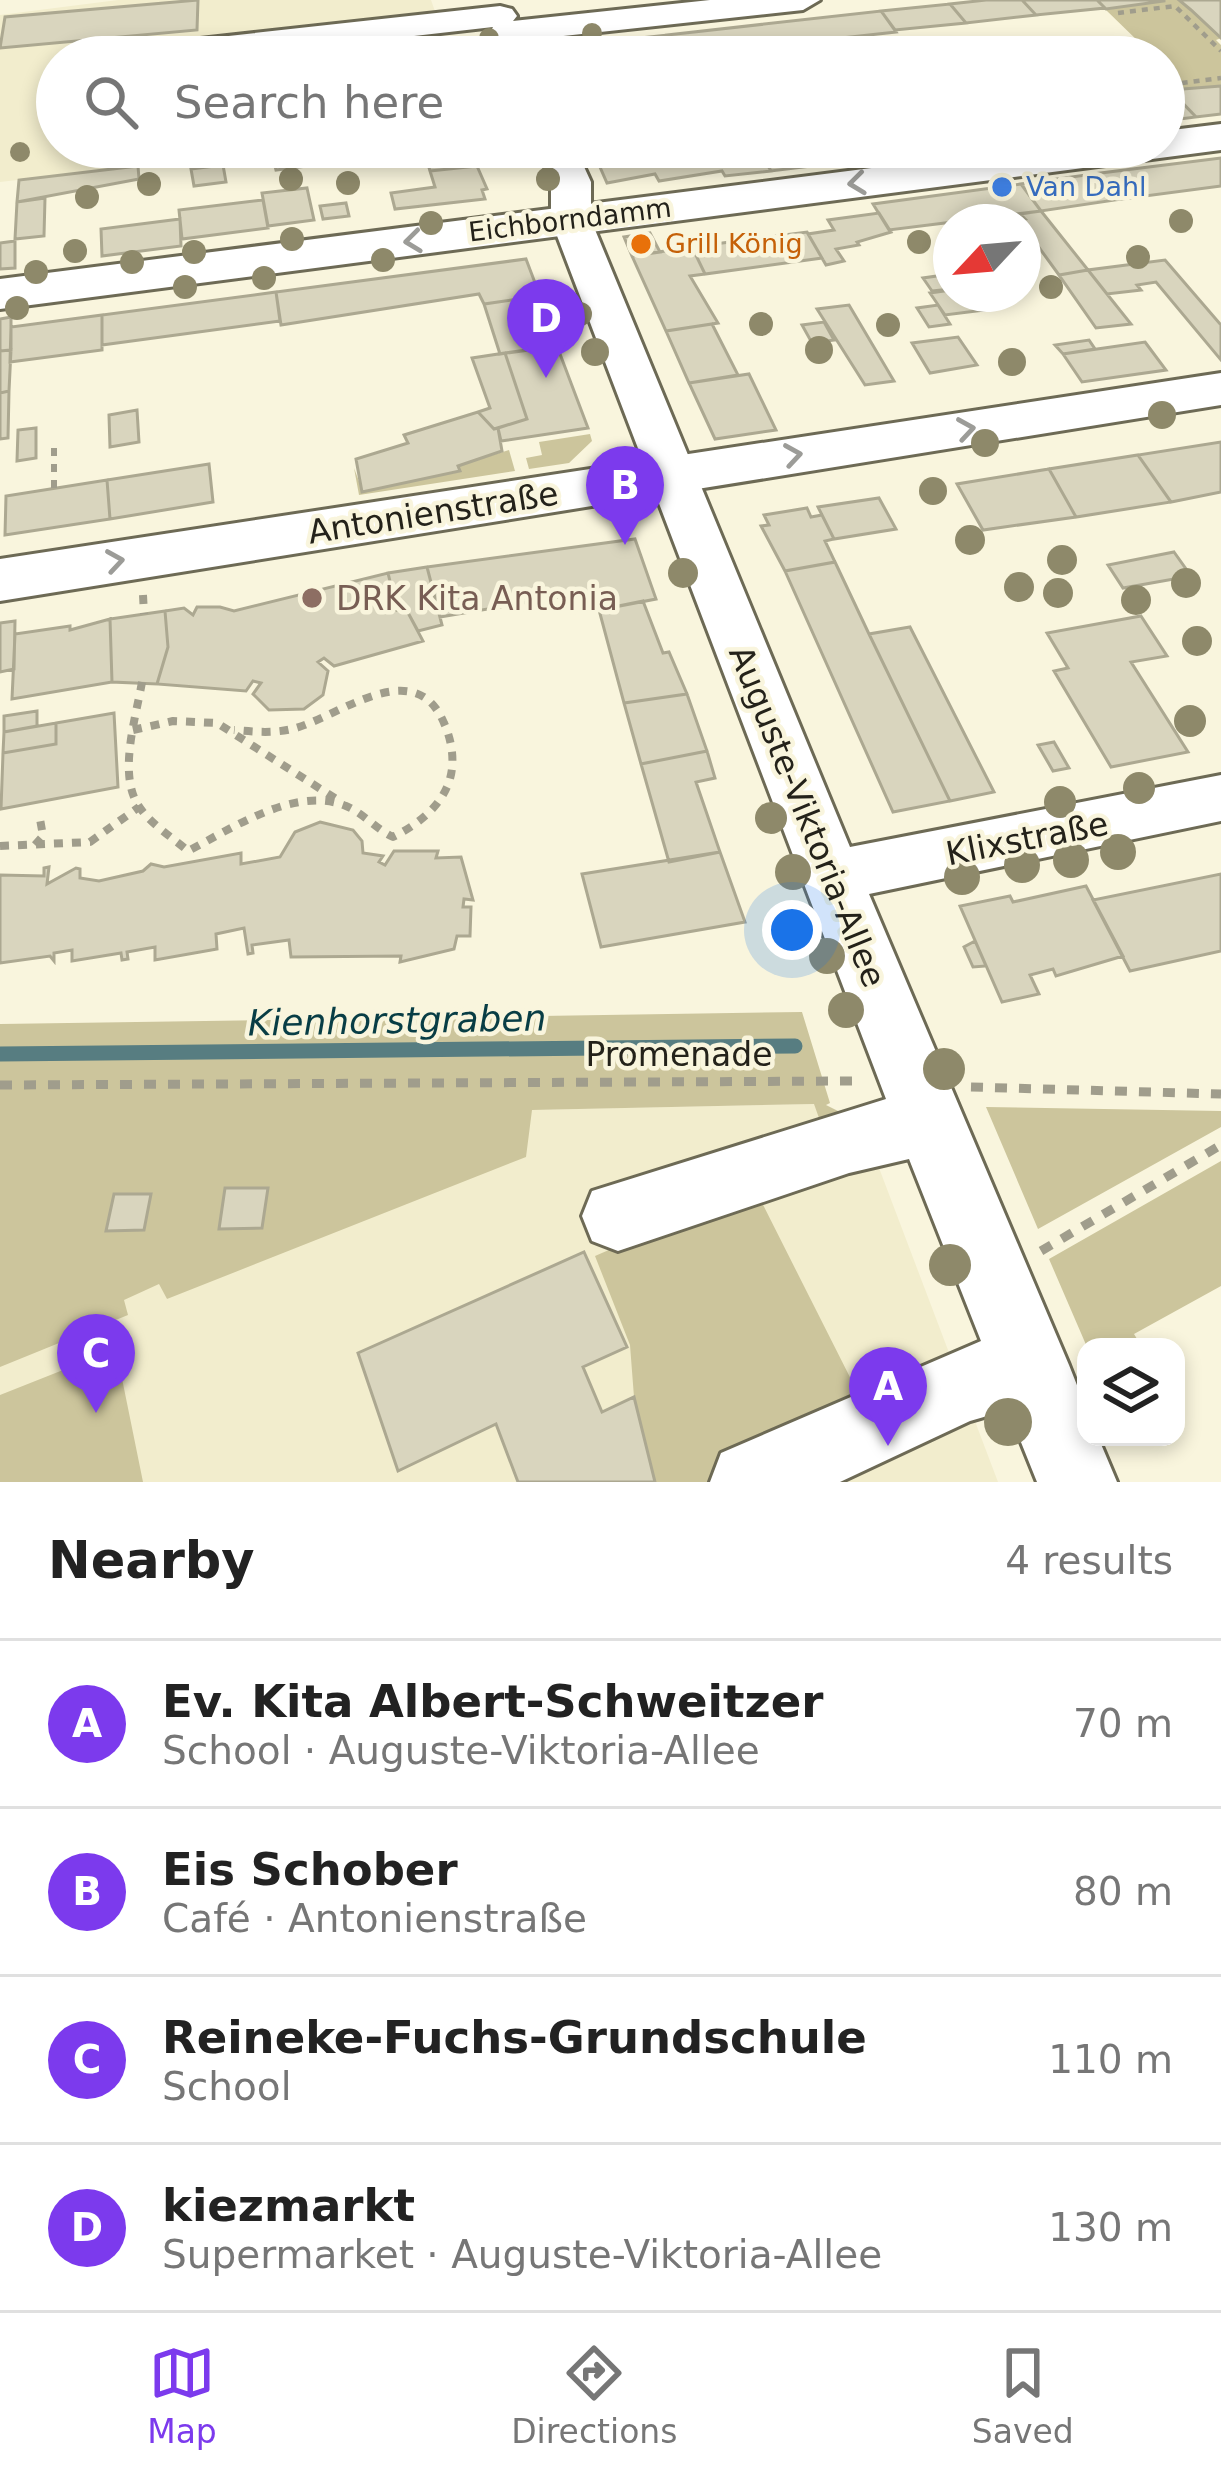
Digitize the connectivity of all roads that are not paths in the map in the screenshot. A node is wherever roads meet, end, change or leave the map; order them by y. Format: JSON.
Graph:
{"nodes":[{"id":1,"x":803,"y":0,"type":"edge"},
{"id":2,"x":505,"y":26,"type":"edge"},
{"id":3,"x":386,"y":36,"type":"edge"},
{"id":4,"x":1221,"y":136,"type":"edge"},
{"id":5,"x":1185,"y":141,"type":"edge"},
{"id":6,"x":565,"y":168,"type":"edge"},
{"id":7,"x":976,"y":168,"type":"edge"},
{"id":8,"x":571,"y":220,"type":"junction"},
{"id":9,"x":0,"y":294,"type":"edge"},
{"id":10,"x":1221,"y":389,"type":"edge"},
{"id":11,"x":673,"y":474,"type":"junction"},
{"id":12,"x":0,"y":580,"type":"edge"},
{"id":13,"x":1221,"y":798,"type":"edge"},
{"id":14,"x":832,"y":876,"type":"junction"},
{"id":15,"x":944,"y":1105,"type":"junction"},
{"id":16,"x":618,"y":1216,"type":"dead end"},
{"id":17,"x":1031,"y":1365,"type":"junction"},
{"id":18,"x":750,"y":1482,"type":"edge"},
{"id":19,"x":1077,"y":1482,"type":"edge"}],
"edges":[{"from":1,"to":2,"type":"street"},
{"from":2,"to":3,"type":"street"},
{"from":4,"to":5,"type":"main road"},
{"from":6,"to":8,"type":"street","name":"Auguste-Viktoria-Allee"},
{"from":7,"to":8,"type":"main road","name":"Eichborndamm","one_way":true},
{"from":8,"to":9,"type":"main road","name":"Eichborndamm","one_way":true},
{"from":8,"to":11,"type":"street","name":"Auguste-Viktoria-Allee"},
{"from":11,"to":10,"type":"main road","name":"Antonienstraße","one_way":true},
{"from":12,"to":11,"type":"main road","name":"Antonienstraße","one_way":true},
{"from":11,"to":14,"type":"street","name":"Auguste-Viktoria-Allee"},
{"from":13,"to":14,"type":"street","name":"Klixstraße"},
{"from":14,"to":15,"type":"street","name":"Auguste-Viktoria-Allee"},
{"from":15,"to":16,"type":"street"},
{"from":15,"to":17,"type":"street","name":"Auguste-Viktoria-Allee"},
{"from":17,"to":18,"type":"street"},
{"from":17,"to":19,"type":"street","name":"Auguste-Viktoria-Allee"}]}
